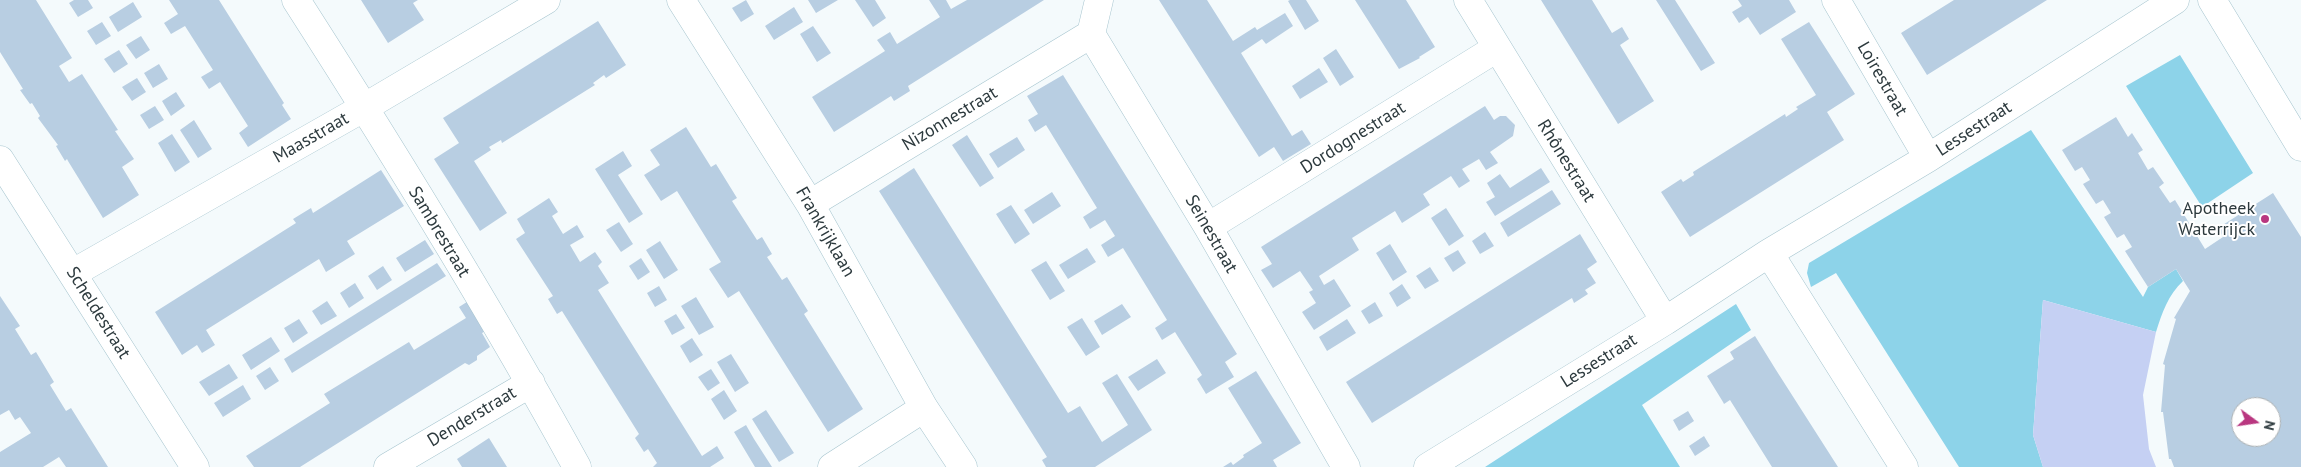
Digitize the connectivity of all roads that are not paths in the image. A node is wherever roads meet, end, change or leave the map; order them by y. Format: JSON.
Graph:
{"nodes":[{"id":1,"x":296,"y":0,"type":"edge"},
{"id":2,"x":546,"y":0,"type":"edge"},
{"id":3,"x":681,"y":0,"type":"edge"},
{"id":4,"x":1099,"y":0,"type":"edge"},
{"id":5,"x":1468,"y":0,"type":"edge"},
{"id":6,"x":1836,"y":0,"type":"edge"},
{"id":7,"x":2175,"y":0,"type":"edge"},
{"id":8,"x":2212,"y":0,"type":"edge"},
{"id":9,"x":1091,"y":34,"type":"junction"},
{"id":10,"x":1497,"y":48,"type":"junction"},
{"id":11,"x":365,"y":107,"type":"junction"},
{"id":12,"x":2301,"y":147,"type":"edge"},
{"id":13,"x":1928,"y":158,"type":"junction"},
{"id":14,"x":0,"y":160,"type":"edge"},
{"id":15,"x":810,"y":204,"type":"junction"},
{"id":16,"x":1208,"y":228,"type":"junction"},
{"id":17,"x":1769,"y":253,"type":"junction"},
{"id":18,"x":73,"y":274,"type":"junction"},
{"id":19,"x":1665,"y":321,"type":"junction"},
{"id":20,"x":531,"y":383,"type":"junction"},
{"id":21,"x":924,"y":408,"type":"junction"},
{"id":22,"x":194,"y":467,"type":"edge"},
{"id":23,"x":388,"y":467,"type":"edge"},
{"id":24,"x":577,"y":467,"type":"edge"},
{"id":25,"x":832,"y":467,"type":"edge"},
{"id":26,"x":963,"y":467,"type":"edge"},
{"id":27,"x":1346,"y":467,"type":"edge"},
{"id":28,"x":1428,"y":467,"type":"edge"},
{"id":29,"x":1904,"y":467,"type":"edge"}],
"edges":[{"from":1,"to":11,"type":"street","name":"Sambrestraat"},
{"from":2,"to":11,"type":"street","name":"Maasstraat"},
{"from":3,"to":15,"type":"street","name":"Frankrijklaan"},
{"from":4,"to":9,"type":"street"},
{"from":5,"to":10,"type":"street","name":"Rhônestraat"},
{"from":6,"to":13,"type":"street","name":"Loirestraat"},
{"from":7,"to":13,"type":"street","name":"Lessestraat"},
{"from":8,"to":12,"type":"street"},
{"from":9,"to":15,"type":"street","name":"Nizonnestraat"},
{"from":9,"to":16,"type":"street","name":"Seinestraat"},
{"from":10,"to":16,"type":"street","name":"Dordognestraat"},
{"from":10,"to":19,"type":"street","name":"Rhônestraat"},
{"from":11,"to":18,"type":"street","name":"Maasstraat"},
{"from":11,"to":20,"type":"street","name":"Sambrestraat"},
{"from":13,"to":17,"type":"street","name":"Lessestraat"},
{"from":14,"to":18,"type":"street","name":"Scheldestraat"},
{"from":15,"to":21,"type":"street","name":"Frankrijklaan"},
{"from":16,"to":27,"type":"street","name":"Seinestraat"},
{"from":17,"to":19,"type":"street","name":"Lessestraat"},
{"from":17,"to":29,"type":"street"},
{"from":18,"to":22,"type":"street","name":"Scheldestraat"},
{"from":19,"to":28,"type":"street","name":"Lessestraat"},
{"from":20,"to":23,"type":"street","name":"Denderstraat"},
{"from":20,"to":24,"type":"street","name":"Sambrestraat"},
{"from":21,"to":25,"type":"street"},
{"from":21,"to":26,"type":"street","name":"Frankrijklaan"}]}
